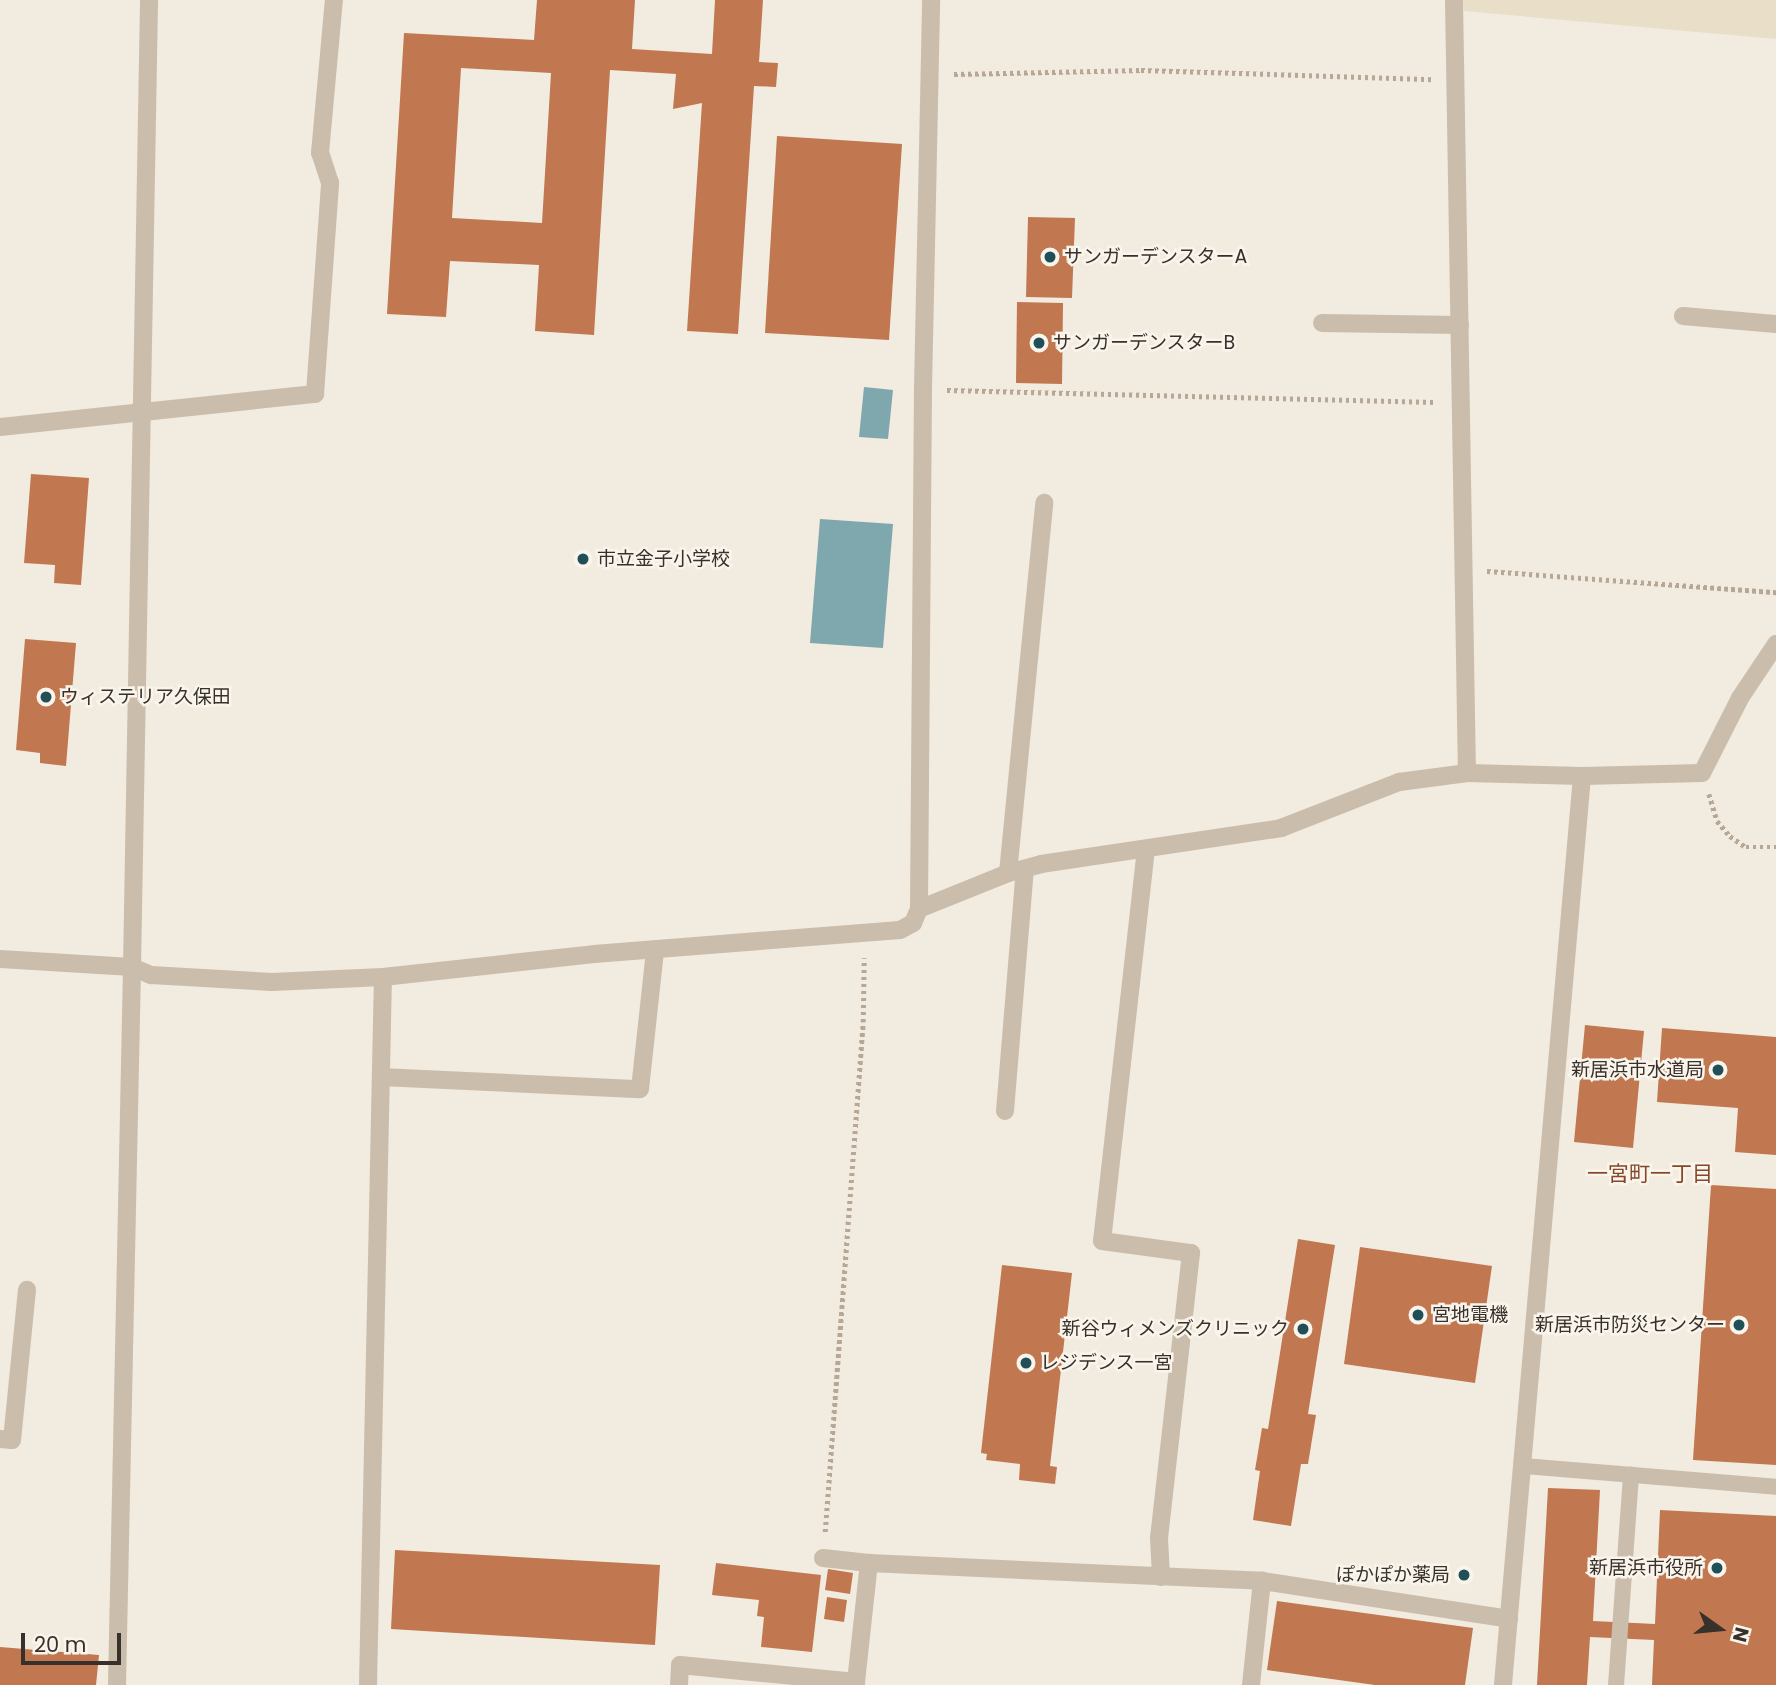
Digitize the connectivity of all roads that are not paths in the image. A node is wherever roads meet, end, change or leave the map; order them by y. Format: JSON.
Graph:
{"nodes":[{"id":1,"x":149,"y":0,"type":"edge"},
{"id":2,"x":334,"y":0,"type":"edge"},
{"id":3,"x":931,"y":0,"type":"edge"},
{"id":4,"x":1454,"y":0,"type":"edge"},
{"id":5,"x":1683,"y":316,"type":"dead end"},
{"id":6,"x":1322,"y":323,"type":"dead end"},
{"id":7,"x":1776,"y":324,"type":"edge"},
{"id":8,"x":1460,"y":325,"type":"junction"},
{"id":9,"x":142,"y":415,"type":"junction"},
{"id":10,"x":0,"y":427,"type":"edge"},
{"id":11,"x":1044,"y":503,"type":"dead end"},
{"id":12,"x":1776,"y":644,"type":"edge"},
{"id":13,"x":1466,"y":773,"type":"junction"},
{"id":14,"x":1582,"y":776,"type":"junction"},
{"id":15,"x":1146,"y":849,"type":"junction"},
{"id":16,"x":1017,"y":871,"type":"junction"},
{"id":17,"x":919,"y":909,"type":"junction"},
{"id":18,"x":655,"y":951,"type":"junction"},
{"id":19,"x":0,"y":959,"type":"edge"},
{"id":20,"x":132,"y":967,"type":"junction"},
{"id":21,"x":383,"y":977,"type":"junction"},
{"id":22,"x":381,"y":1077,"type":"junction"},
{"id":23,"x":1004,"y":1111,"type":"dead end"},
{"id":24,"x":27,"y":1290,"type":"dead end"},
{"id":25,"x":0,"y":1439,"type":"edge"},
{"id":26,"x":1523,"y":1466,"type":"junction"},
{"id":27,"x":1631,"y":1475,"type":"junction"},
{"id":28,"x":1776,"y":1488,"type":"edge"},
{"id":29,"x":823,"y":1558,"type":"road end"},
{"id":30,"x":869,"y":1563,"type":"junction"},
{"id":31,"x":1161,"y":1577,"type":"junction"},
{"id":32,"x":1262,"y":1581,"type":"junction"},
{"id":33,"x":1509,"y":1619,"type":"junction"},
{"id":34,"x":117,"y":1685,"type":"edge"},
{"id":35,"x":368,"y":1685,"type":"edge"},
{"id":36,"x":679,"y":1685,"type":"edge"},
{"id":37,"x":1251,"y":1685,"type":"edge"},
{"id":38,"x":1503,"y":1685,"type":"edge"},
{"id":39,"x":1616,"y":1685,"type":"edge"}],
"edges":[{"from":1,"to":9,"type":"street"},
{"from":2,"to":9,"type":"street"},
{"from":3,"to":17,"type":"street"},
{"from":4,"to":8,"type":"street"},
{"from":5,"to":7,"type":"street"},
{"from":6,"to":8,"type":"street"},
{"from":8,"to":13,"type":"street"},
{"from":9,"to":10,"type":"street"},
{"from":9,"to":20,"type":"street"},
{"from":11,"to":16,"type":"street"},
{"from":12,"to":14,"type":"street"},
{"from":13,"to":14,"type":"street"},
{"from":13,"to":15,"type":"street"},
{"from":14,"to":26,"type":"street"},
{"from":15,"to":16,"type":"street"},
{"from":15,"to":31,"type":"street"},
{"from":16,"to":17,"type":"street"},
{"from":16,"to":23,"type":"street"},
{"from":17,"to":18,"type":"street"},
{"from":18,"to":21,"type":"street"},
{"from":18,"to":22,"type":"street"},
{"from":19,"to":20,"type":"street"},
{"from":20,"to":21,"type":"street"},
{"from":20,"to":34,"type":"street"},
{"from":21,"to":22,"type":"street"},
{"from":22,"to":35,"type":"street"},
{"from":24,"to":25,"type":"street"},
{"from":26,"to":27,"type":"lane"},
{"from":26,"to":33,"type":"street"},
{"from":27,"to":28,"type":"lane"},
{"from":27,"to":39,"type":"lane"},
{"from":29,"to":30,"type":"street"},
{"from":30,"to":31,"type":"street"},
{"from":30,"to":36,"type":"street"},
{"from":31,"to":32,"type":"street"},
{"from":32,"to":33,"type":"street"},
{"from":32,"to":37,"type":"street"},
{"from":33,"to":38,"type":"street"}]}
